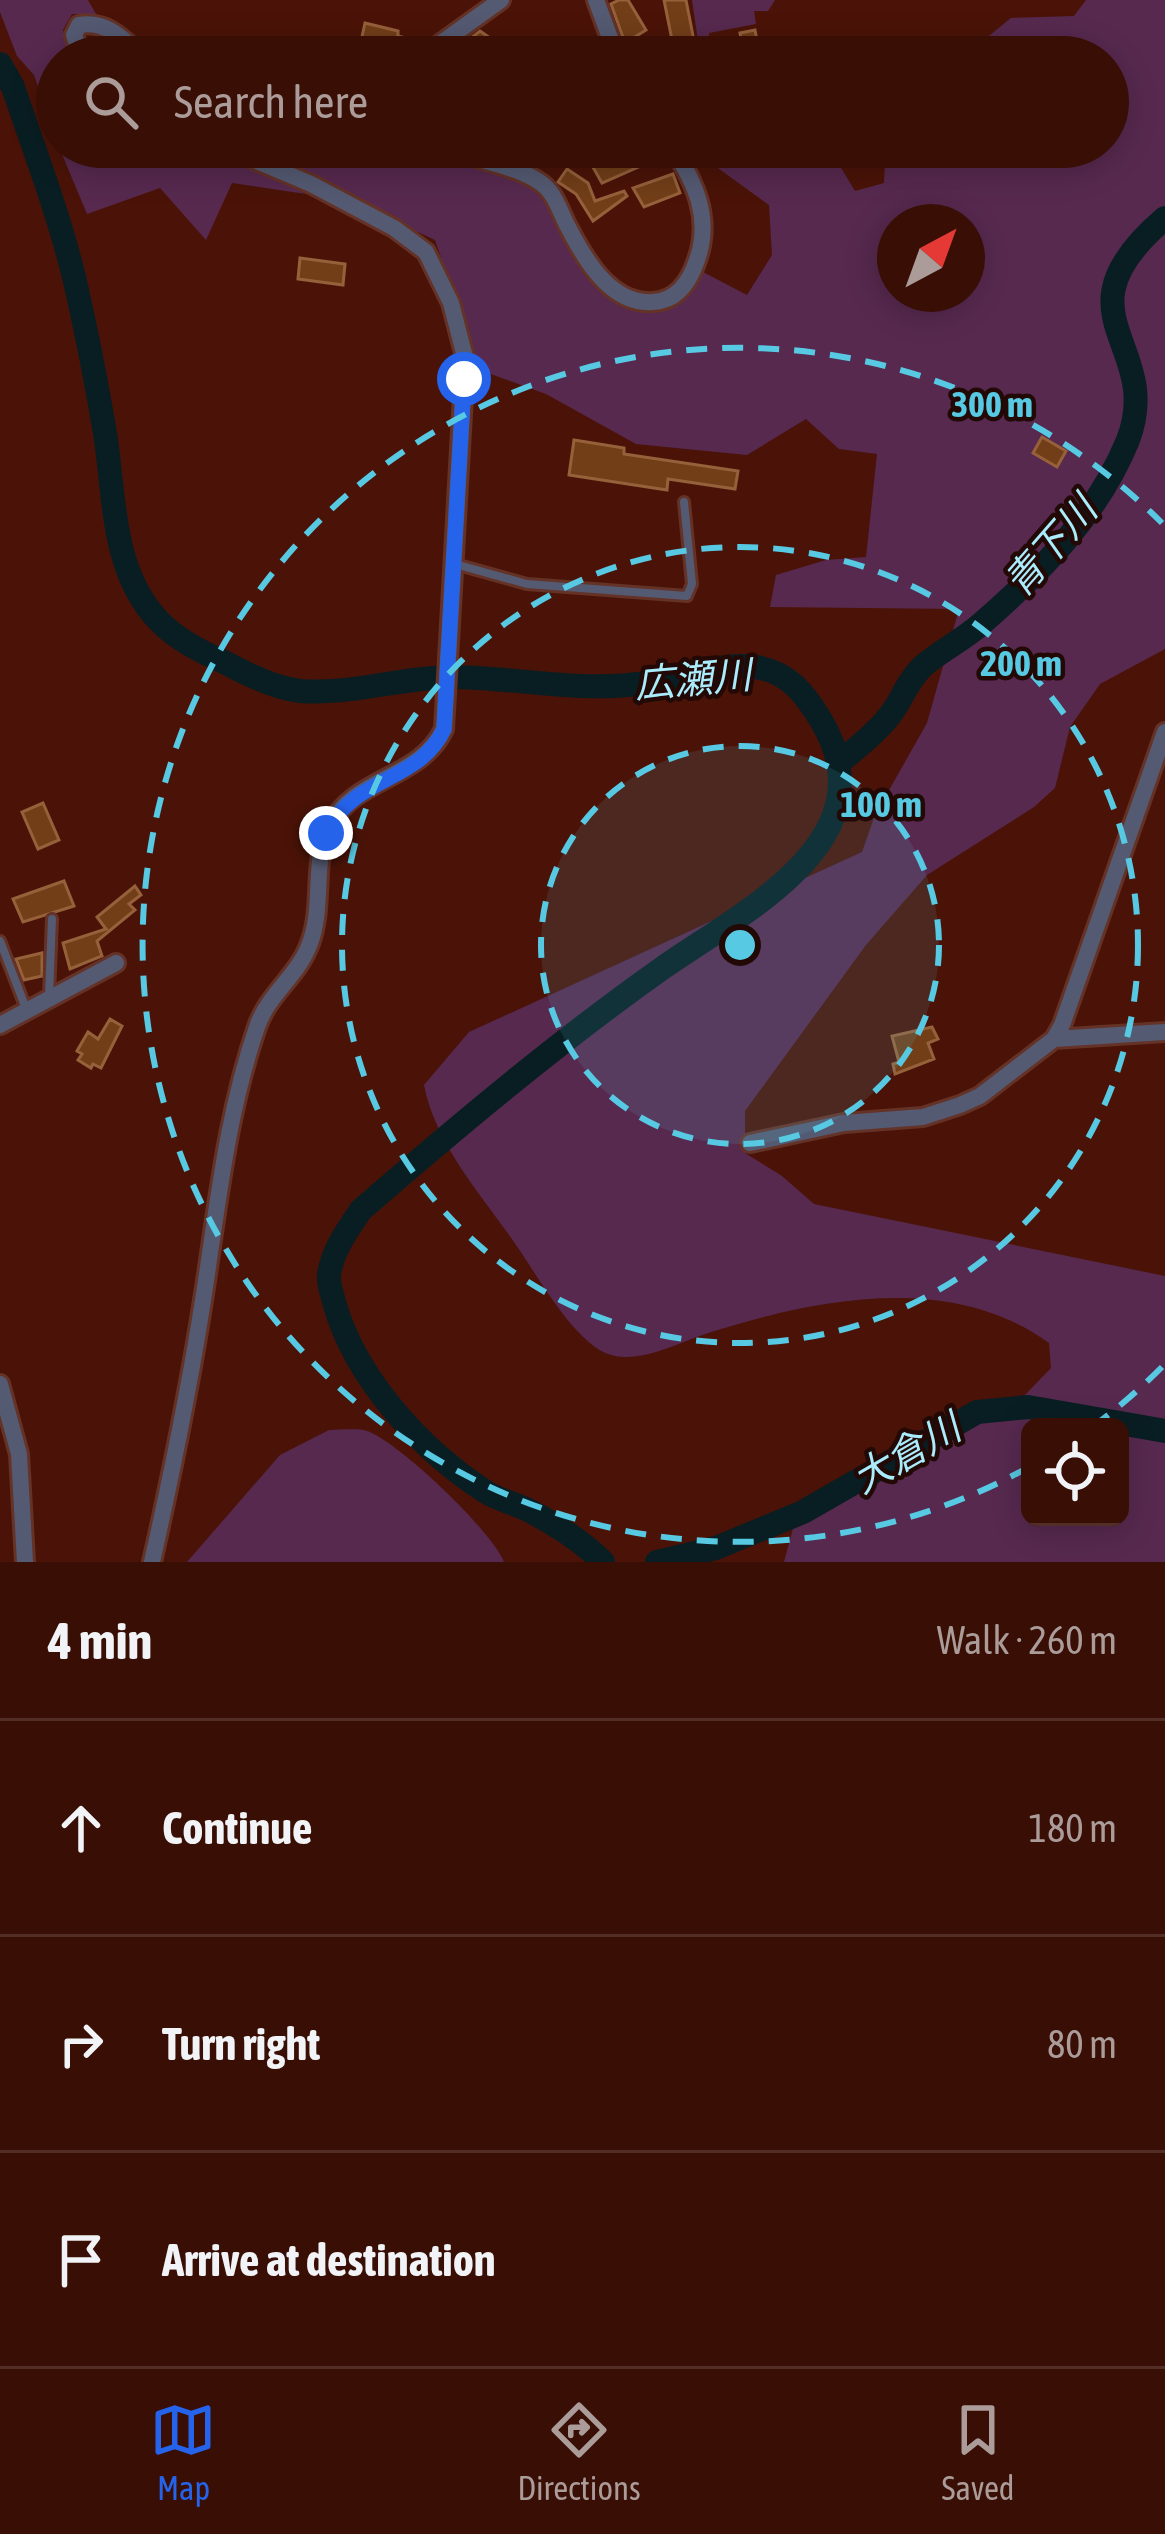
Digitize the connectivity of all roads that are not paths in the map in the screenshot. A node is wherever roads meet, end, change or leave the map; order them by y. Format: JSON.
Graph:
{"nodes":[{"id":1,"x":501,"y":0,"type":"edge"},
{"id":2,"x":596,"y":0,"type":"edge"},
{"id":3,"x":75,"y":36,"type":"edge"},
{"id":4,"x":118,"y":36,"type":"edge"},
{"id":5,"x":451,"y":36,"type":"edge"},
{"id":6,"x":606,"y":36,"type":"edge"},
{"id":7,"x":273,"y":168,"type":"edge"},
{"id":8,"x":500,"y":168,"type":"edge"},
{"id":9,"x":684,"y":168,"type":"edge"},
{"id":10,"x":684,"y":502,"type":"dead end"},
{"id":11,"x":454,"y":563,"type":"junction"},
{"id":12,"x":1165,"y":732,"type":"edge"},
{"id":13,"x":52,"y":919,"type":"dead end"},
{"id":14,"x":0,"y":941,"type":"edge"},
{"id":15,"x":116,"y":963,"type":"dead end"},
{"id":16,"x":49,"y":999,"type":"junction"},
{"id":17,"x":27,"y":1011,"type":"junction"},
{"id":18,"x":0,"y":1025,"type":"edge"},
{"id":19,"x":1165,"y":1032,"type":"edge"},
{"id":20,"x":1054,"y":1039,"type":"junction"},
{"id":21,"x":750,"y":1143,"type":"dead end"},
{"id":22,"x":0,"y":1384,"type":"edge"},
{"id":23,"x":25,"y":1562,"type":"edge"},
{"id":24,"x":152,"y":1562,"type":"edge"}],
"edges":[{"from":1,"to":5,"type":"street"},
{"from":2,"to":6,"type":"street"},
{"from":3,"to":4,"type":"street"},
{"from":7,"to":11,"type":"street"},
{"from":8,"to":9,"type":"street"},
{"from":10,"to":11,"type":"lane"},
{"from":11,"to":24,"type":"street"},
{"from":12,"to":20,"type":"street"},
{"from":13,"to":16,"type":"lane"},
{"from":14,"to":17,"type":"lane"},
{"from":15,"to":16,"type":"street"},
{"from":16,"to":17,"type":"street"},
{"from":17,"to":18,"type":"street"},
{"from":19,"to":20,"type":"street"},
{"from":20,"to":21,"type":"street"},
{"from":22,"to":23,"type":"street"}]}
